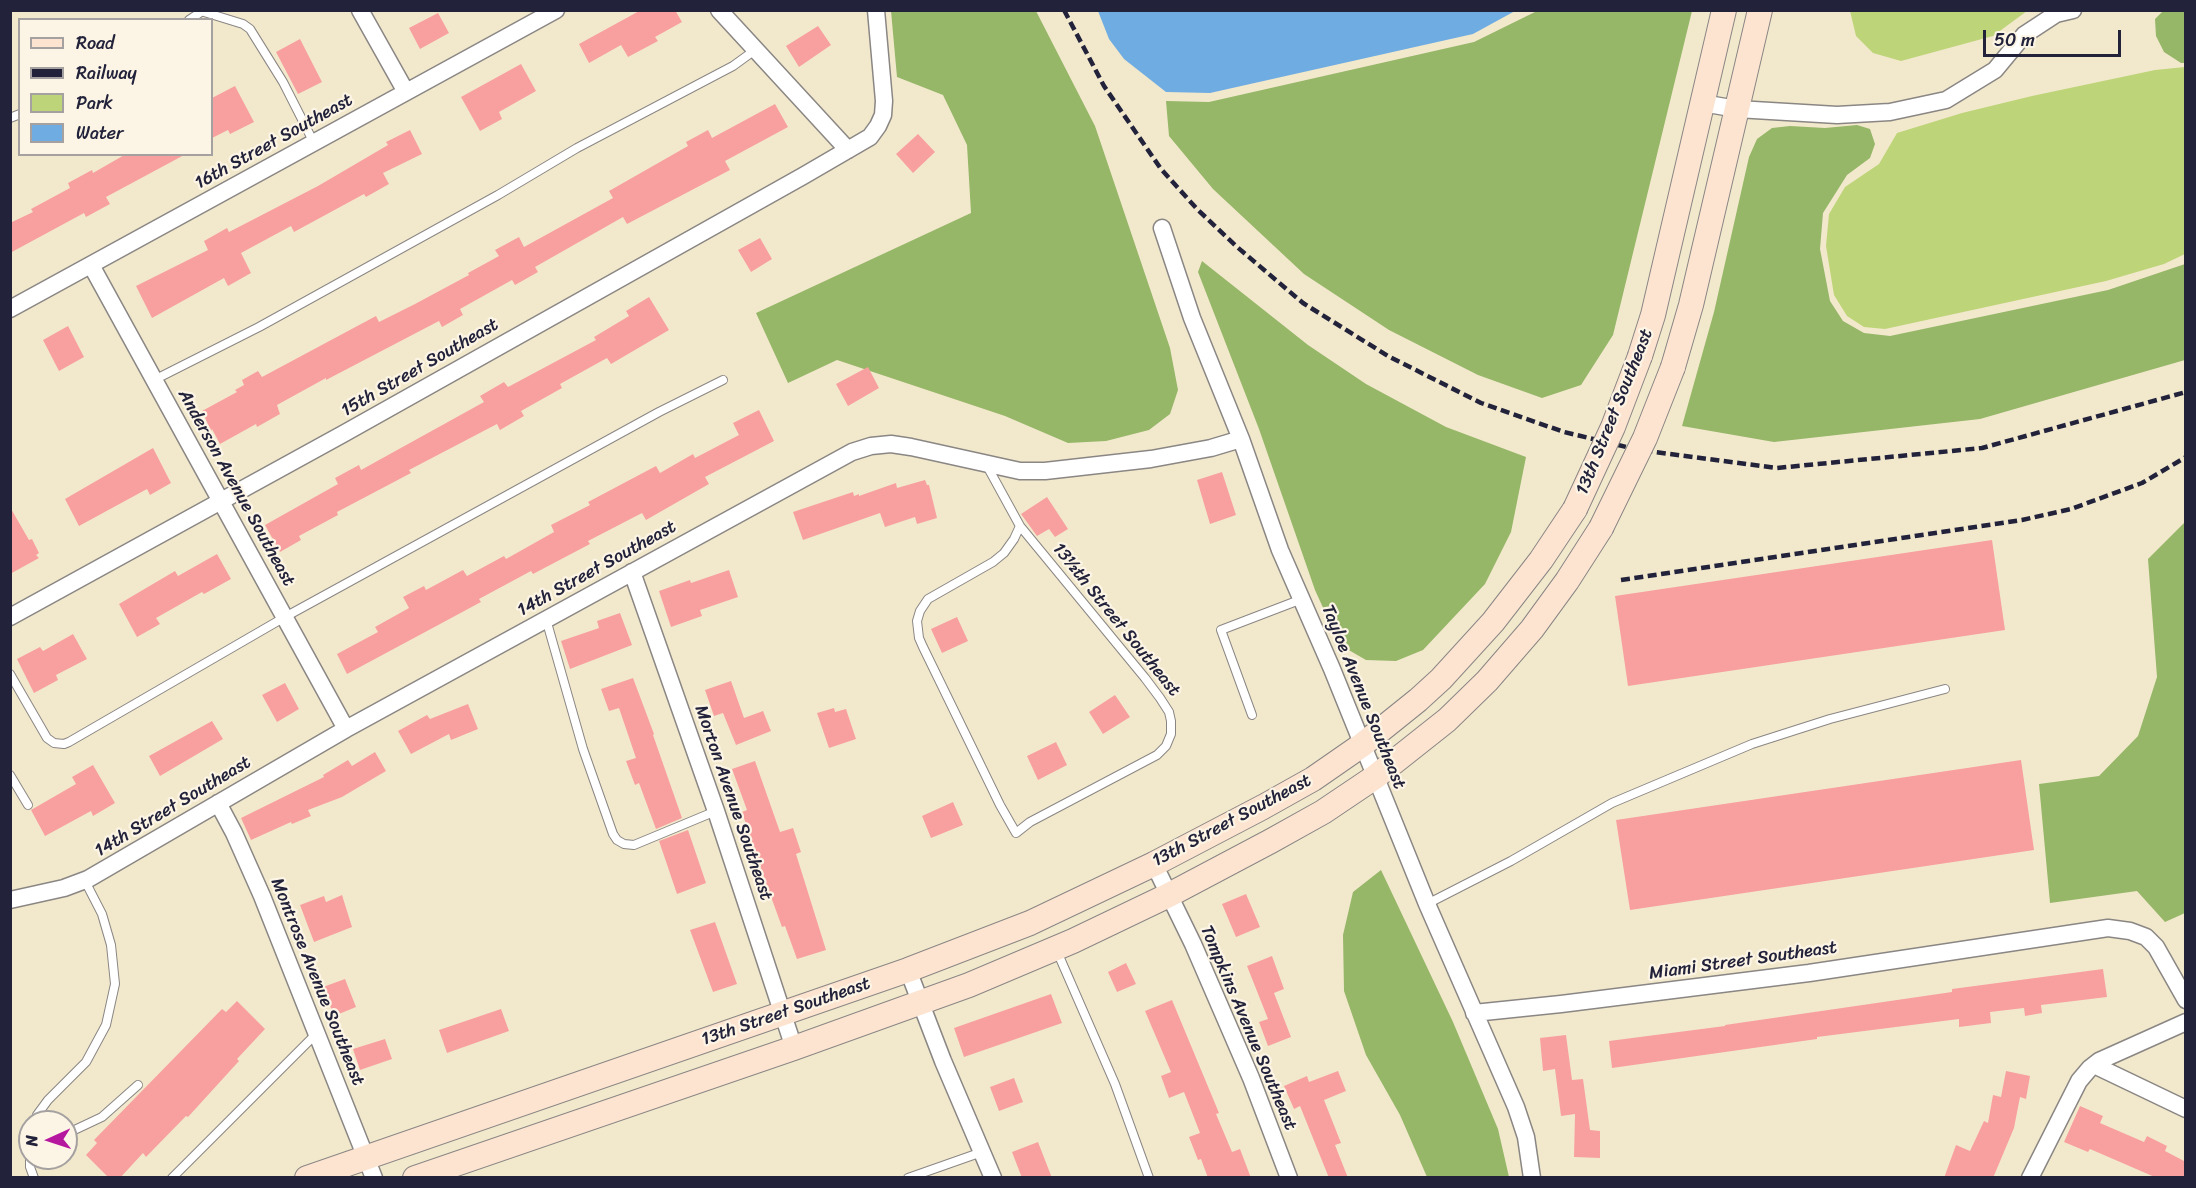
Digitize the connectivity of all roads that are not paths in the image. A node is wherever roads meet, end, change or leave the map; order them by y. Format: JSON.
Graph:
{"nodes":[{"id":1,"x":360,"y":10,"type":"edge"},
{"id":2,"x":556,"y":10,"type":"edge"},
{"id":3,"x":719,"y":10,"type":"edge"},
{"id":4,"x":876,"y":10,"type":"edge"},
{"id":5,"x":1724,"y":10,"type":"edge"},
{"id":6,"x":1760,"y":10,"type":"edge"},
{"id":7,"x":2073,"y":10,"type":"edge"},
{"id":8,"x":204,"y":11,"type":"edge"},
{"id":9,"x":755,"y":50,"type":"junction"},
{"id":10,"x":406,"y":92,"type":"junction"},
{"id":11,"x":1702,"y":103,"type":"junction"},
{"id":12,"x":1737,"y":109,"type":"junction"},
{"id":13,"x":314,"y":142,"type":"junction"},
{"id":14,"x":848,"y":150,"type":"junction"},
{"id":15,"x":1162,"y":228,"type":"dead end"},
{"id":16,"x":91,"y":265,"type":"junction"},
{"id":17,"x":10,"y":309,"type":"edge"},
{"id":18,"x":154,"y":380,"type":"junction"},
{"id":19,"x":723,"y":380,"type":"dead end"},
{"id":20,"x":1241,"y":439,"type":"junction"},
{"id":21,"x":985,"y":464,"type":"junction"},
{"id":22,"x":221,"y":500,"type":"junction"},
{"id":23,"x":1020,"y":526,"type":"junction"},
{"id":24,"x":632,"y":572,"type":"junction"},
{"id":25,"x":1302,"y":599,"type":"junction"},
{"id":26,"x":10,"y":617,"type":"edge"},
{"id":27,"x":285,"y":617,"type":"junction"},
{"id":28,"x":546,"y":619,"type":"junction"},
{"id":29,"x":10,"y":674,"type":"edge"},
{"id":30,"x":1945,"y":689,"type":"dead end"},
{"id":31,"x":1252,"y":715,"type":"dead end"},
{"id":32,"x":346,"y":729,"type":"junction"},
{"id":33,"x":1362,"y":744,"type":"junction"},
{"id":34,"x":10,"y":775,"type":"edge"},
{"id":35,"x":1375,"y":777,"type":"junction"},
{"id":36,"x":218,"y":803,"type":"junction"},
{"id":37,"x":28,"y":805,"type":"dead end"},
{"id":38,"x":716,"y":812,"type":"junction"},
{"id":39,"x":1154,"y":864,"type":"junction"},
{"id":40,"x":85,"y":880,"type":"junction"},
{"id":41,"x":1169,"y":895,"type":"junction"},
{"id":42,"x":10,"y":900,"type":"edge"},
{"id":43,"x":1427,"y":904,"type":"junction"},
{"id":44,"x":1056,"y":948,"type":"junction"},
{"id":45,"x":908,"y":970,"type":"junction"},
{"id":46,"x":2186,"y":1000,"type":"edge"},
{"id":47,"x":920,"y":1004,"type":"junction"},
{"id":48,"x":783,"y":1013,"type":"junction"},
{"id":49,"x":1474,"y":1013,"type":"junction"},
{"id":50,"x":2186,"y":1022,"type":"edge"},
{"id":51,"x":317,"y":1033,"type":"junction"},
{"id":52,"x":794,"y":1048,"type":"junction"},
{"id":53,"x":2094,"y":1065,"type":"junction"},
{"id":54,"x":138,"y":1085,"type":"dead end"},
{"id":55,"x":2186,"y":1109,"type":"edge"},
{"id":56,"x":41,"y":1110,"type":"edge"},
{"id":57,"x":78,"y":1128,"type":"edge"},
{"id":58,"x":982,"y":1152,"type":"junction"},
{"id":59,"x":370,"y":1167,"type":"edge"},
{"id":60,"x":2035,"y":1176,"type":"edge"},
{"id":61,"x":172,"y":1178,"type":"edge"},
{"id":62,"x":307,"y":1178,"type":"edge"},
{"id":63,"x":415,"y":1178,"type":"edge"},
{"id":64,"x":908,"y":1178,"type":"edge"},
{"id":65,"x":993,"y":1178,"type":"edge"},
{"id":66,"x":1149,"y":1178,"type":"edge"},
{"id":67,"x":1289,"y":1178,"type":"edge"},
{"id":68,"x":1532,"y":1178,"type":"edge"}],
"edges":[{"from":1,"to":10,"type":"street"},
{"from":2,"to":10,"type":"street","name":"16th Street Southeast"},
{"from":3,"to":9,"type":"street"},
{"from":4,"to":14,"type":"street","name":"15th Street Southeast"},
{"from":5,"to":11,"type":"main road","name":"13th Street Southeast"},
{"from":6,"to":12,"type":"main road","name":"13th Street Southeast"},
{"from":7,"to":12,"type":"street"},
{"from":8,"to":13,"type":"lane"},
{"from":9,"to":14,"type":"street"},
{"from":9,"to":18,"type":"lane"},
{"from":10,"to":13,"type":"street","name":"16th Street Southeast"},
{"from":11,"to":12,"type":"street"},
{"from":11,"to":33,"type":"main road","name":"13th Street Southeast","bridge":true},
{"from":12,"to":35,"type":"main road","name":"13th Street Southeast","bridge":true},
{"from":13,"to":16,"type":"street","name":"16th Street Southeast"},
{"from":14,"to":22,"type":"street","name":"15th Street Southeast"},
{"from":15,"to":20,"type":"street","name":"Tayloe Avenue Southeast"},
{"from":16,"to":17,"type":"street","name":"16th Street Southeast"},
{"from":16,"to":18,"type":"street","name":"Anderson Avenue Southeast"},
{"from":18,"to":22,"type":"street","name":"Anderson Avenue Southeast"},
{"from":19,"to":27,"type":"lane"},
{"from":20,"to":21,"type":"street","name":"14th Street Southeast"},
{"from":20,"to":25,"type":"street","name":"Tayloe Avenue Southeast"},
{"from":21,"to":23,"type":"lane"},
{"from":21,"to":24,"type":"street","name":"14th Street Southeast"},
{"from":22,"to":26,"type":"street","name":"15th Street Southeast"},
{"from":22,"to":27,"type":"street","name":"Anderson Avenue Southeast"},
{"from":23,"to":23,"type":"lane","name":"13½th Street Southeast"},
{"from":24,"to":28,"type":"street","name":"14th Street Southeast"},
{"from":24,"to":38,"type":"street","name":"Morton Avenue Southeast"},
{"from":25,"to":31,"type":"lane"},
{"from":25,"to":33,"type":"street","name":"Tayloe Avenue Southeast"},
{"from":27,"to":29,"type":"lane"},
{"from":27,"to":32,"type":"street","name":"Anderson Avenue Southeast"},
{"from":28,"to":32,"type":"street","name":"14th Street Southeast"},
{"from":28,"to":38,"type":"lane"},
{"from":30,"to":43,"type":"lane"},
{"from":32,"to":36,"type":"street","name":"14th Street Southeast"},
{"from":33,"to":35,"type":"street","name":"Tayloe Avenue Southeast"},
{"from":33,"to":39,"type":"main road","name":"13th Street Southeast"},
{"from":34,"to":37,"type":"lane"},
{"from":35,"to":41,"type":"main road","name":"13th Street Southeast"},
{"from":35,"to":43,"type":"street","name":"Tayloe Avenue Southeast"},
{"from":36,"to":40,"type":"street","name":"14th Street Southeast"},
{"from":36,"to":51,"type":"street","name":"Montrose Avenue Southeast"},
{"from":38,"to":48,"type":"street","name":"Morton Avenue Southeast"},
{"from":39,"to":41,"type":"street","name":"Tompkins Avenue Southeast"},
{"from":39,"to":45,"type":"main road","name":"13th Street Southeast"},
{"from":40,"to":42,"type":"street","name":"14th Street Southeast"},
{"from":40,"to":56,"type":"lane"},
{"from":41,"to":44,"type":"main road","name":"13th Street Southeast"},
{"from":41,"to":67,"type":"street","name":"Tompkins Avenue Southeast"},
{"from":43,"to":49,"type":"street","name":"Tayloe Avenue Southeast"},
{"from":44,"to":47,"type":"main road","name":"13th Street Southeast"},
{"from":44,"to":66,"type":"lane"},
{"from":45,"to":47,"type":"street"},
{"from":45,"to":48,"type":"main road","name":"13th Street Southeast"},
{"from":46,"to":49,"type":"street","name":"Miami Street Southeast"},
{"from":47,"to":52,"type":"main road","name":"13th Street Southeast"},
{"from":47,"to":58,"type":"street"},
{"from":48,"to":52,"type":"street","name":"Morton Avenue Southeast"},
{"from":48,"to":59,"type":"main road","name":"13th Street Southeast"},
{"from":49,"to":68,"type":"street","name":"Tayloe Avenue Southeast"},
{"from":50,"to":53,"type":"street"},
{"from":51,"to":59,"type":"street","name":"Montrose Avenue Southeast"},
{"from":51,"to":61,"type":"lane"},
{"from":52,"to":63,"type":"main road","name":"13th Street Southeast"},
{"from":53,"to":55,"type":"street"},
{"from":53,"to":60,"type":"street"},
{"from":54,"to":57,"type":"lane"},
{"from":58,"to":64,"type":"lane"},
{"from":58,"to":65,"type":"street"},
{"from":59,"to":62,"type":"main road","name":"13th Street Southeast"}]}
